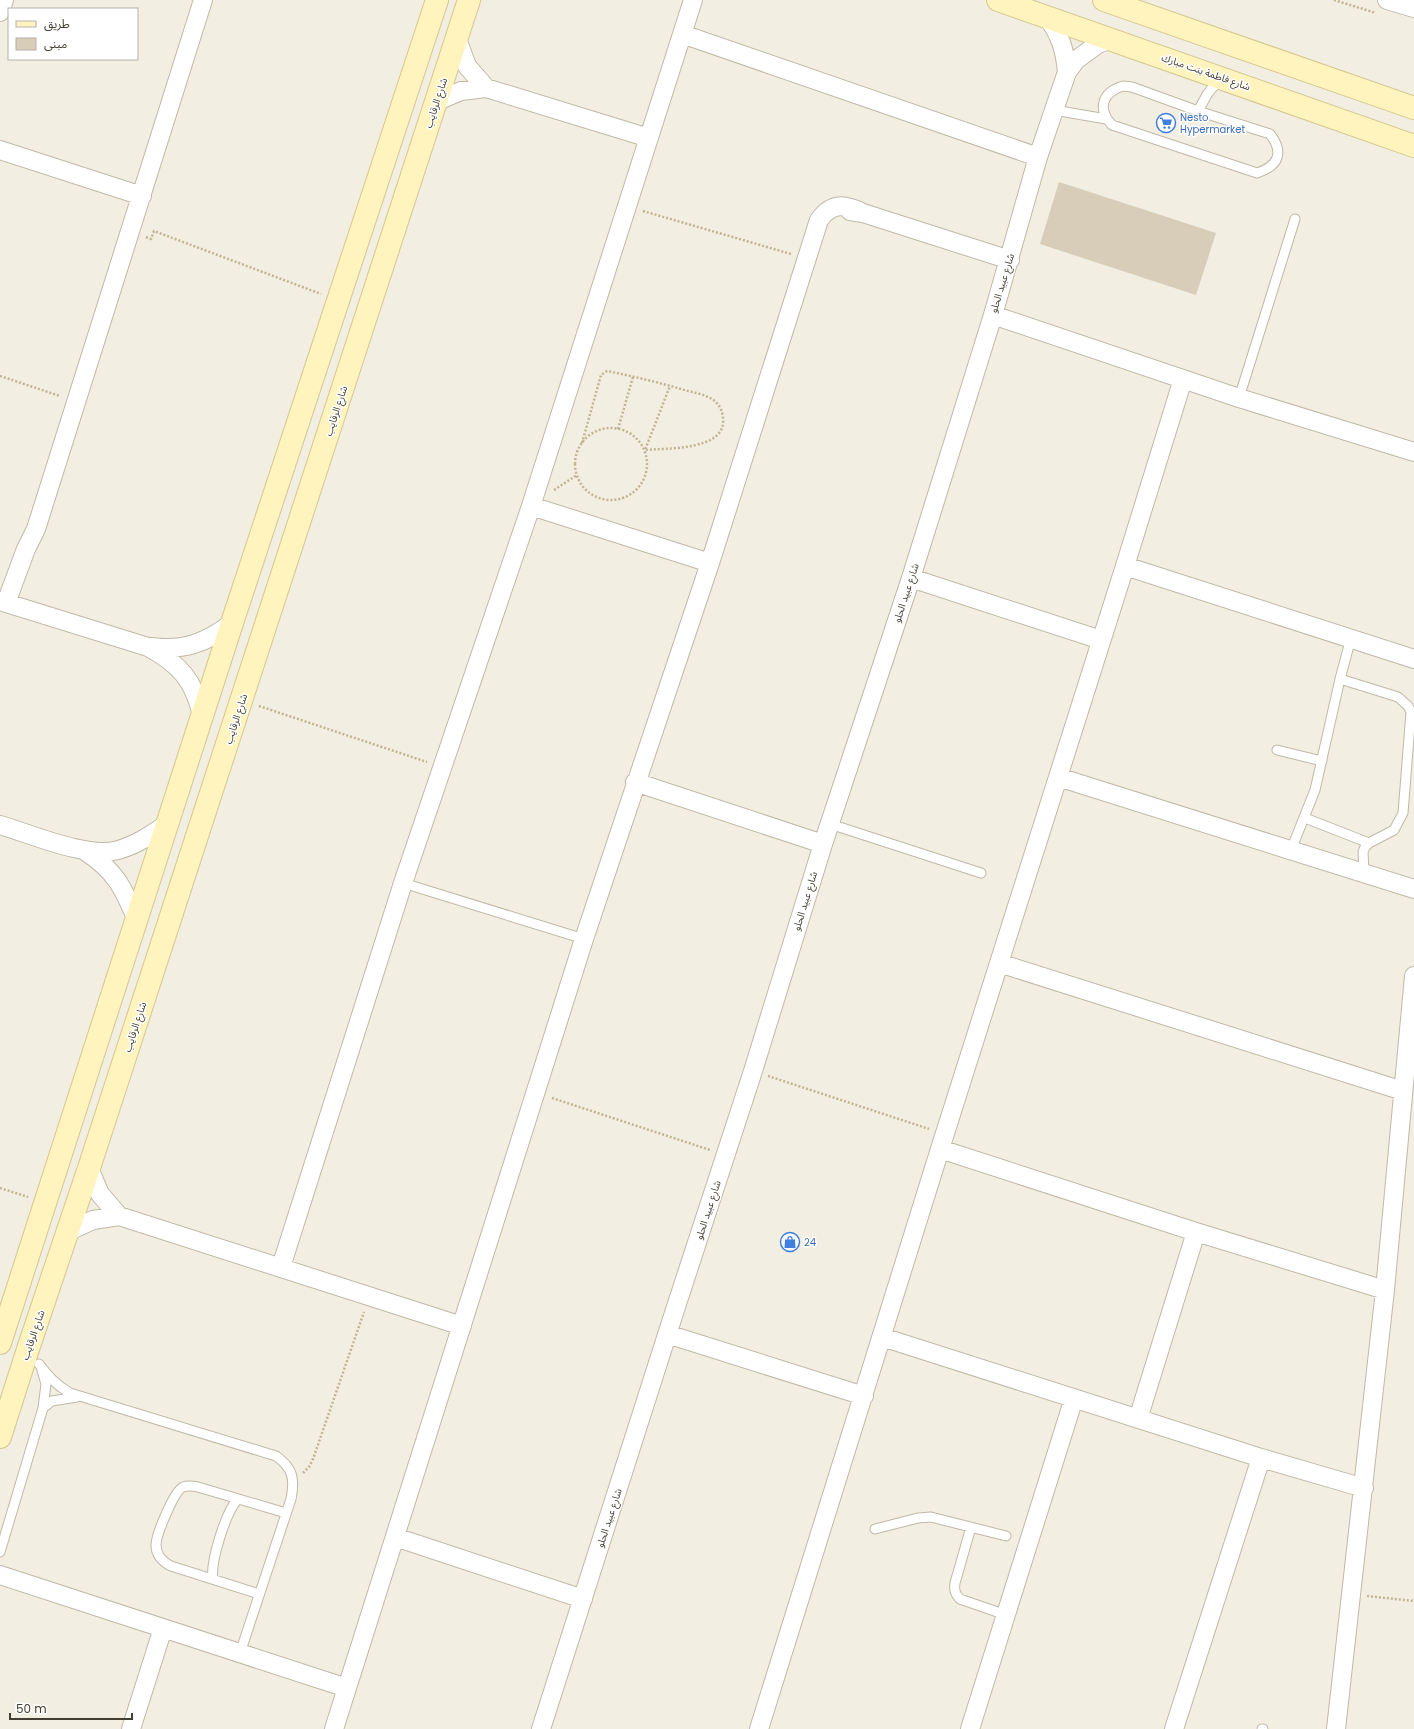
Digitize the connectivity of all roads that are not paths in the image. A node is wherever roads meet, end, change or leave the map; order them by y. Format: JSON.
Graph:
{"nodes":[{"id":1,"x":4,"y":0,"type":"edge"},
{"id":2,"x":203,"y":0,"type":"edge"},
{"id":3,"x":437,"y":0,"type":"edge"},
{"id":4,"x":469,"y":0,"type":"edge"},
{"id":5,"x":693,"y":0,"type":"edge"},
{"id":6,"x":998,"y":0,"type":"edge"},
{"id":7,"x":1104,"y":0,"type":"edge"},
{"id":8,"x":1387,"y":0,"type":"edge"},
{"id":9,"x":1414,"y":8,"type":"edge"},
{"id":10,"x":0,"y":12,"type":"edge"},
{"id":11,"x":1047,"y":17,"type":"junction"},
{"id":12,"x":682,"y":34,"type":"junction"},
{"id":13,"x":457,"y":39,"type":"junction"},
{"id":14,"x":1111,"y":39,"type":"junction"},
{"id":15,"x":1067,"y":72,"type":"junction"},
{"id":16,"x":1221,"y":77,"type":"junction"},
{"id":17,"x":486,"y":88,"type":"junction"},
{"id":18,"x":437,"y":101,"type":"junction"},
{"id":19,"x":1414,"y":108,"type":"edge"},
{"id":20,"x":1054,"y":110,"type":"junction"},
{"id":21,"x":1198,"y":111,"type":"junction"},
{"id":22,"x":1106,"y":119,"type":"junction"},
{"id":23,"x":648,"y":138,"type":"junction"},
{"id":24,"x":1414,"y":146,"type":"edge"},
{"id":25,"x":0,"y":150,"type":"edge"},
{"id":26,"x":1038,"y":157,"type":"junction"},
{"id":27,"x":142,"y":196,"type":"junction"},
{"id":28,"x":1295,"y":219,"type":"dead end"},
{"id":29,"x":1010,"y":260,"type":"junction"},
{"id":30,"x":993,"y":315,"type":"junction"},
{"id":31,"x":1183,"y":379,"type":"junction"},
{"id":32,"x":1239,"y":398,"type":"junction"},
{"id":33,"x":1414,"y":452,"type":"edge"},
{"id":34,"x":530,"y":506,"type":"junction"},
{"id":35,"x":710,"y":563,"type":"junction"},
{"id":36,"x":1125,"y":566,"type":"junction"},
{"id":37,"x":910,"y":578,"type":"junction"},
{"id":38,"x":8,"y":603,"type":"edge"},
{"id":39,"x":232,"y":623,"type":"junction"},
{"id":40,"x":1351,"y":638,"type":"junction"},
{"id":41,"x":1101,"y":640,"type":"junction"},
{"id":42,"x":148,"y":647,"type":"junction"},
{"id":43,"x":1414,"y":659,"type":"edge"},
{"id":44,"x":1340,"y":679,"type":"junction"},
{"id":45,"x":202,"y":716,"type":"junction"},
{"id":46,"x":1277,"y":750,"type":"dead end"},
{"id":47,"x":1322,"y":761,"type":"junction"},
{"id":48,"x":1058,"y":777,"type":"junction"},
{"id":49,"x":636,"y":782,"type":"junction"},
{"id":50,"x":1305,"y":818,"type":"junction"},
{"id":51,"x":167,"y":824,"type":"junction"},
{"id":52,"x":830,"y":824,"type":"junction"},
{"id":53,"x":0,"y":825,"type":"edge"},
{"id":54,"x":1369,"y":843,"type":"junction"},
{"id":55,"x":823,"y":844,"type":"junction"},
{"id":56,"x":1291,"y":850,"type":"junction"},
{"id":57,"x":85,"y":852,"type":"junction"},
{"id":58,"x":981,"y":873,"type":"dead end"},
{"id":59,"x":1364,"y":873,"type":"junction"},
{"id":60,"x":403,"y":883,"type":"junction"},
{"id":61,"x":1414,"y":889,"type":"edge"},
{"id":62,"x":137,"y":920,"type":"junction"},
{"id":63,"x":584,"y":938,"type":"junction"},
{"id":64,"x":999,"y":963,"type":"junction"},
{"id":65,"x":1414,"y":976,"type":"edge"},
{"id":66,"x":1403,"y":1091,"type":"junction"},
{"id":67,"x":942,"y":1142,"type":"junction"},
{"id":68,"x":89,"y":1168,"type":"junction"},
{"id":69,"x":119,"y":1216,"type":"junction"},
{"id":70,"x":69,"y":1231,"type":"junction"},
{"id":71,"x":1196,"y":1232,"type":"junction"},
{"id":72,"x":281,"y":1267,"type":"junction"},
{"id":73,"x":1385,"y":1290,"type":"junction"},
{"id":74,"x":462,"y":1326,"type":"junction"},
{"id":75,"x":667,"y":1334,"type":"junction"},
{"id":76,"x":882,"y":1337,"type":"junction"},
{"id":77,"x":0,"y":1343,"type":"edge"},
{"id":78,"x":34,"y":1355,"type":"junction"},
{"id":79,"x":864,"y":1396,"type":"junction"},
{"id":80,"x":83,"y":1397,"type":"junction"},
{"id":81,"x":1074,"y":1398,"type":"junction"},
{"id":82,"x":44,"y":1408,"type":"junction"},
{"id":83,"x":1138,"y":1419,"type":"junction"},
{"id":84,"x":0,"y":1437,"type":"edge"},
{"id":85,"x":1261,"y":1458,"type":"junction"},
{"id":86,"x":1364,"y":1488,"type":"junction"},
{"id":87,"x":238,"y":1499,"type":"junction"},
{"id":88,"x":286,"y":1513,"type":"junction"},
{"id":89,"x":971,"y":1527,"type":"junction"},
{"id":90,"x":875,"y":1529,"type":"dead end"},
{"id":91,"x":1006,"y":1536,"type":"dead end"},
{"id":92,"x":395,"y":1537,"type":"junction"},
{"id":93,"x":0,"y":1552,"type":"edge"},
{"id":94,"x":0,"y":1575,"type":"edge"},
{"id":95,"x":213,"y":1579,"type":"junction"},
{"id":96,"x":259,"y":1594,"type":"junction"},
{"id":97,"x":583,"y":1599,"type":"junction"},
{"id":98,"x":1006,"y":1615,"type":"junction"},
{"id":99,"x":163,"y":1628,"type":"junction"},
{"id":100,"x":240,"y":1653,"type":"junction"},
{"id":101,"x":347,"y":1688,"type":"junction"},
{"id":102,"x":131,"y":1729,"type":"edge"},
{"id":103,"x":334,"y":1729,"type":"edge"},
{"id":104,"x":541,"y":1729,"type":"edge"},
{"id":105,"x":760,"y":1729,"type":"edge"},
{"id":106,"x":970,"y":1729,"type":"edge"},
{"id":107,"x":1174,"y":1729,"type":"edge"},
{"id":108,"x":1336,"y":1729,"type":"edge"}],
"edges":[{"from":1,"to":10,"type":"street"},
{"from":2,"to":27,"type":"street"},
{"from":3,"to":39,"type":"street"},
{"from":4,"to":13,"type":"street","name":"شارع الرقايب"},
{"from":5,"to":12,"type":"street"},
{"from":6,"to":11,"type":"street","name":"شارع فاطمة بنت مبارك"},
{"from":7,"to":19,"type":"street"},
{"from":8,"to":9,"type":"street"},
{"from":11,"to":14,"type":"street","name":"شارع فاطمة بنت مبارك"},
{"from":11,"to":15,"type":"street","name":"شارع عبيد الحلو"},
{"from":12,"to":23,"type":"street"},
{"from":12,"to":26,"type":"street"},
{"from":13,"to":17,"type":"street"},
{"from":13,"to":18,"type":"street","name":"شارع الرقايب"},
{"from":14,"to":15,"type":"street","name":"شارع عبيد الحلو"},
{"from":14,"to":16,"type":"street","name":"شارع فاطمة بنت مبارك"},
{"from":15,"to":20,"type":"street","name":"شارع عبيد الحلو"},
{"from":16,"to":21,"type":"lane"},
{"from":16,"to":24,"type":"street","name":"شارع فاطمة بنت مبارك"},
{"from":17,"to":18,"type":"street"},
{"from":17,"to":23,"type":"street"},
{"from":18,"to":68,"type":"street","name":"شارع الرقايب"},
{"from":20,"to":22,"type":"lane"},
{"from":20,"to":26,"type":"street","name":"شارع عبيد الحلو"},
{"from":21,"to":22,"type":"lane"},
{"from":21,"to":22,"type":"lane"},
{"from":23,"to":34,"type":"street"},
{"from":25,"to":27,"type":"street"},
{"from":26,"to":29,"type":"street","name":"شارع عبيد الحلو"},
{"from":27,"to":38,"type":"street"},
{"from":28,"to":32,"type":"lane"},
{"from":29,"to":30,"type":"street","name":"شارع عبيد الحلو"},
{"from":29,"to":35,"type":"street"},
{"from":30,"to":31,"type":"street"},
{"from":30,"to":37,"type":"street","name":"شارع عبيد الحلو"},
{"from":31,"to":32,"type":"street"},
{"from":31,"to":36,"type":"street"},
{"from":32,"to":33,"type":"street"},
{"from":34,"to":35,"type":"street"},
{"from":34,"to":60,"type":"street"},
{"from":35,"to":49,"type":"street"},
{"from":36,"to":40,"type":"street"},
{"from":36,"to":41,"type":"street"},
{"from":37,"to":41,"type":"street"},
{"from":37,"to":52,"type":"street","name":"شارع عبيد الحلو"},
{"from":38,"to":42,"type":"street"},
{"from":39,"to":42,"type":"street"},
{"from":39,"to":45,"type":"street"},
{"from":40,"to":43,"type":"street"},
{"from":40,"to":44,"type":"lane"},
{"from":41,"to":48,"type":"street"},
{"from":42,"to":45,"type":"street"},
{"from":44,"to":47,"type":"lane"},
{"from":44,"to":54,"type":"lane"},
{"from":45,"to":51,"type":"street"},
{"from":46,"to":47,"type":"lane"},
{"from":47,"to":50,"type":"lane"},
{"from":48,"to":56,"type":"street"},
{"from":48,"to":64,"type":"street"},
{"from":49,"to":55,"type":"street"},
{"from":49,"to":63,"type":"street"},
{"from":50,"to":54,"type":"lane"},
{"from":50,"to":56,"type":"lane"},
{"from":51,"to":57,"type":"street"},
{"from":51,"to":62,"type":"street"},
{"from":52,"to":55,"type":"street","name":"شارع عبيد الحلو"},
{"from":52,"to":58,"type":"lane"},
{"from":53,"to":57,"type":"street"},
{"from":54,"to":59,"type":"lane"},
{"from":55,"to":75,"type":"street","name":"شارع عبيد الحلو"},
{"from":56,"to":59,"type":"street"},
{"from":57,"to":62,"type":"street"},
{"from":59,"to":61,"type":"street"},
{"from":60,"to":63,"type":"lane"},
{"from":60,"to":72,"type":"street"},
{"from":62,"to":77,"type":"street"},
{"from":63,"to":74,"type":"street"},
{"from":64,"to":66,"type":"street"},
{"from":64,"to":67,"type":"street"},
{"from":65,"to":66,"type":"street"},
{"from":66,"to":73,"type":"street"},
{"from":67,"to":71,"type":"street"},
{"from":67,"to":76,"type":"street"},
{"from":68,"to":69,"type":"street"},
{"from":68,"to":70,"type":"street","name":"شارع الرقايب"},
{"from":69,"to":70,"type":"street"},
{"from":69,"to":72,"type":"street"},
{"from":70,"to":78,"type":"street","name":"شارع الرقايب"},
{"from":71,"to":73,"type":"street"},
{"from":71,"to":83,"type":"street"},
{"from":72,"to":74,"type":"street"},
{"from":73,"to":86,"type":"street"},
{"from":74,"to":92,"type":"street"},
{"from":75,"to":79,"type":"street"},
{"from":75,"to":97,"type":"street","name":"شارع عبيد الحلو"},
{"from":76,"to":79,"type":"street"},
{"from":76,"to":81,"type":"street"},
{"from":78,"to":80,"type":"lane"},
{"from":78,"to":82,"type":"lane"},
{"from":78,"to":84,"type":"street","name":"شارع الرقايب"},
{"from":79,"to":105,"type":"street"},
{"from":80,"to":82,"type":"lane"},
{"from":80,"to":88,"type":"lane"},
{"from":81,"to":83,"type":"street"},
{"from":81,"to":98,"type":"street"},
{"from":82,"to":93,"type":"lane"},
{"from":83,"to":85,"type":"street"},
{"from":85,"to":86,"type":"street"},
{"from":85,"to":107,"type":"street"},
{"from":86,"to":108,"type":"street"},
{"from":87,"to":88,"type":"lane"},
{"from":87,"to":95,"type":"lane"},
{"from":87,"to":95,"type":"lane"},
{"from":88,"to":96,"type":"lane"},
{"from":89,"to":90,"type":"lane"},
{"from":89,"to":91,"type":"lane"},
{"from":89,"to":98,"type":"lane"},
{"from":92,"to":97,"type":"street"},
{"from":92,"to":101,"type":"street"},
{"from":94,"to":99,"type":"street"},
{"from":95,"to":96,"type":"lane"},
{"from":96,"to":100,"type":"lane"},
{"from":97,"to":104,"type":"street","name":"شارع عبيد الحلو"},
{"from":98,"to":106,"type":"street"},
{"from":99,"to":100,"type":"street"},
{"from":99,"to":102,"type":"street"},
{"from":100,"to":101,"type":"street"},
{"from":101,"to":103,"type":"street"}]}
